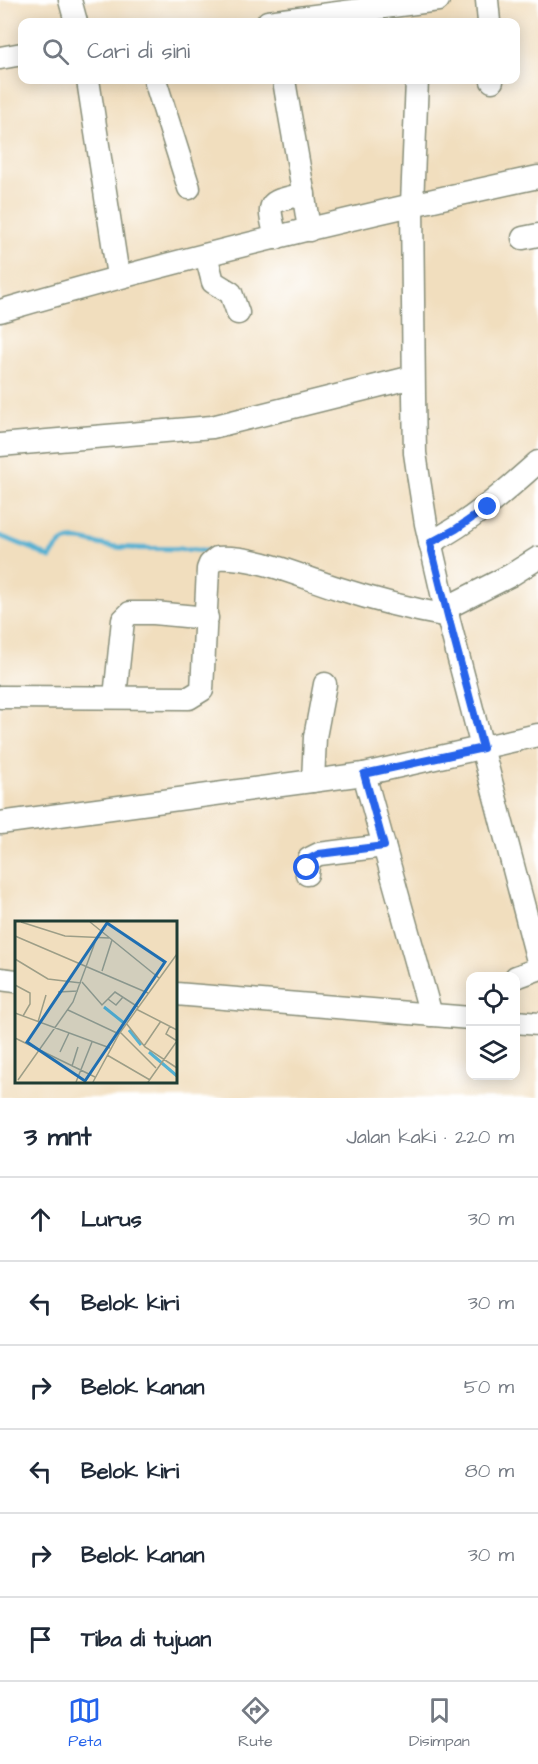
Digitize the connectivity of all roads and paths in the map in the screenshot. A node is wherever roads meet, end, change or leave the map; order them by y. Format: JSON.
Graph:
{"nodes":[{"id":1,"x":70,"y":0,"type":"edge"},
{"id":2,"x":487,"y":0,"type":"edge"},
{"id":3,"x":424,"y":6,"type":"edge"},
{"id":4,"x":75,"y":18,"type":"edge"},
{"id":5,"x":307,"y":18,"type":"edge"},
{"id":6,"x":489,"y":18,"type":"edge"},
{"id":7,"x":18,"y":55,"type":"edge"},
{"id":8,"x":0,"y":58,"type":"edge"},
{"id":9,"x":89,"y":84,"type":"edge"},
{"id":10,"x":156,"y":84,"type":"edge"},
{"id":11,"x":285,"y":84,"type":"edge"},
{"id":12,"x":417,"y":84,"type":"edge"},
{"id":13,"x":538,"y":177,"type":"edge"},
{"id":14,"x":189,"y":188,"type":"dead end"},
{"id":15,"x":304,"y":194,"type":"junction"},
{"id":16,"x":412,"y":204,"type":"junction"},
{"id":17,"x":309,"y":230,"type":"junction"},
{"id":18,"x":276,"y":238,"type":"junction"},
{"id":19,"x":206,"y":255,"type":"junction"},
{"id":20,"x":118,"y":276,"type":"junction"},
{"id":21,"x":0,"y":311,"type":"edge"},
{"id":22,"x":238,"y":313,"type":"dead end"},
{"id":23,"x":414,"y":377,"type":"junction"},
{"id":24,"x":0,"y":444,"type":"edge"},
{"id":25,"x":538,"y":462,"type":"edge"},
{"id":26,"x":430,"y":543,"type":"junction"},
{"id":27,"x":538,"y":558,"type":"edge"},
{"id":28,"x":445,"y":604,"type":"junction"},
{"id":29,"x":207,"y":618,"type":"junction"},
{"id":30,"x":325,"y":684,"type":"dead end"},
{"id":31,"x":0,"y":697,"type":"edge"},
{"id":32,"x":115,"y":697,"type":"junction"},
{"id":33,"x":538,"y":735,"type":"edge"},
{"id":34,"x":483,"y":748,"type":"junction"},
{"id":35,"x":364,"y":774,"type":"junction"},
{"id":36,"x":313,"y":781,"type":"junction"},
{"id":37,"x":0,"y":824,"type":"edge"},
{"id":38,"x":384,"y":846,"type":"junction"},
{"id":39,"x":307,"y":874,"type":"dead end"},
{"id":40,"x":538,"y":961,"type":"edge"},
{"id":41,"x":538,"y":969,"type":"edge"},
{"id":42,"x":520,"y":976,"type":"edge"},
{"id":43,"x":0,"y":979,"type":"edge"},
{"id":44,"x":15,"y":981,"type":"edge"},
{"id":45,"x":177,"y":994,"type":"edge"},
{"id":46,"x":466,"y":1014,"type":"edge"},
{"id":47,"x":431,"y":1015,"type":"junction"},
{"id":48,"x":520,"y":1022,"type":"edge"},
{"id":49,"x":538,"y":1024,"type":"edge"}],
"edges":[{"from":1,"to":4,"type":"street"},
{"from":2,"to":6,"type":"street"},
{"from":3,"to":5,"type":"street"},
{"from":7,"to":8,"type":"street"},
{"from":9,"to":20,"type":"street"},
{"from":10,"to":14,"type":"street"},
{"from":11,"to":15,"type":"street"},
{"from":12,"to":16,"type":"street"},
{"from":13,"to":16,"type":"street"},
{"from":15,"to":17,"type":"street"},
{"from":15,"to":18,"type":"street"},
{"from":16,"to":17,"type":"street"},
{"from":16,"to":23,"type":"street"},
{"from":17,"to":18,"type":"street"},
{"from":18,"to":19,"type":"street"},
{"from":19,"to":20,"type":"street"},
{"from":19,"to":22,"type":"street"},
{"from":20,"to":21,"type":"street"},
{"from":23,"to":24,"type":"street"},
{"from":23,"to":26,"type":"street"},
{"from":25,"to":26,"type":"street"},
{"from":26,"to":28,"type":"street"},
{"from":27,"to":28,"type":"street"},
{"from":28,"to":29,"type":"street"},
{"from":28,"to":34,"type":"street"},
{"from":29,"to":32,"type":"street"},
{"from":29,"to":32,"type":"street"},
{"from":30,"to":36,"type":"street"},
{"from":31,"to":32,"type":"street"},
{"from":33,"to":34,"type":"street"},
{"from":34,"to":35,"type":"street"},
{"from":34,"to":40,"type":"street"},
{"from":35,"to":36,"type":"street"},
{"from":35,"to":38,"type":"street"},
{"from":36,"to":37,"type":"street"},
{"from":38,"to":39,"type":"street"},
{"from":38,"to":47,"type":"street"},
{"from":41,"to":42,"type":"street"},
{"from":43,"to":44,"type":"street"},
{"from":45,"to":47,"type":"street"},
{"from":46,"to":47,"type":"street"},
{"from":48,"to":49,"type":"street"}]}
